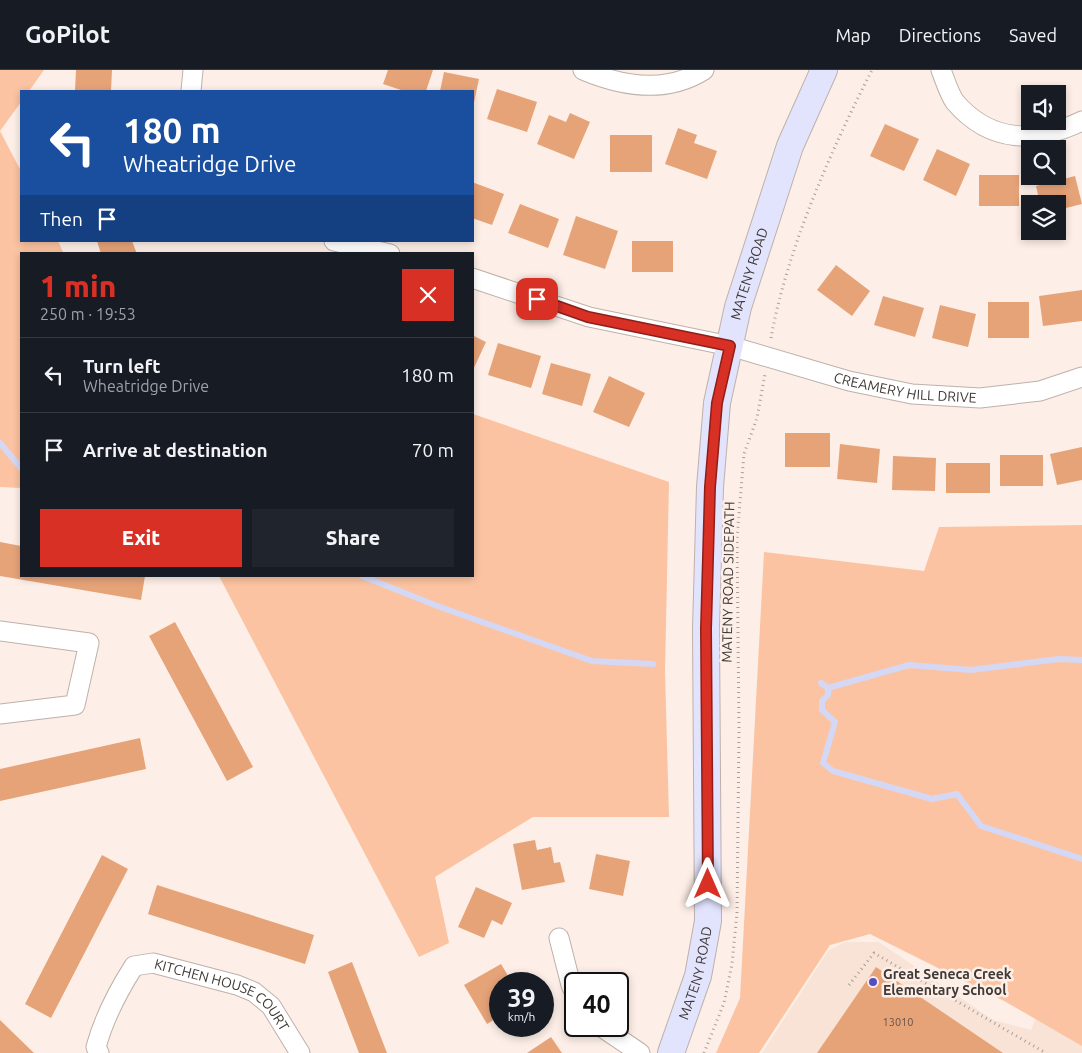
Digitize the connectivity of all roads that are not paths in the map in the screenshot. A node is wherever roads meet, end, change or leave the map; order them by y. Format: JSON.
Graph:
{"nodes":[{"id":1,"x":193,"y":70,"type":"edge"},
{"id":2,"x":583,"y":70,"type":"edge"},
{"id":3,"x":704,"y":70,"type":"edge"},
{"id":4,"x":824,"y":70,"type":"edge"},
{"id":5,"x":941,"y":70,"type":"edge"},
{"id":6,"x":191,"y":90,"type":"edge"},
{"id":7,"x":1082,"y":121,"type":"edge"},
{"id":8,"x":338,"y":242,"type":"edge"},
{"id":9,"x":381,"y":252,"type":"edge"},
{"id":10,"x":474,"y":279,"type":"edge"},
{"id":11,"x":730,"y":346,"type":"junction"},
{"id":12,"x":1082,"y":376,"type":"edge"},
{"id":13,"x":0,"y":631,"type":"edge"},
{"id":14,"x":0,"y":714,"type":"edge"},
{"id":15,"x":559,"y":938,"type":"dead end"},
{"id":16,"x":567,"y":972,"type":"edge"},
{"id":17,"x":616,"y":1037,"type":"edge"},
{"id":18,"x":99,"y":1053,"type":"edge"},
{"id":19,"x":300,"y":1053,"type":"edge"},
{"id":20,"x":640,"y":1053,"type":"edge"},
{"id":21,"x":671,"y":1053,"type":"edge"}],
"edges":[{"from":1,"to":6,"type":"street"},
{"from":2,"to":3,"type":"street"},
{"from":4,"to":11,"type":"street","name":"MATENY ROAD"},
{"from":5,"to":7,"type":"street"},
{"from":8,"to":9,"type":"street"},
{"from":10,"to":11,"type":"street","name":"CREAMERY HILL DRIVE"},
{"from":11,"to":12,"type":"street","name":"CREAMERY HILL DRIVE"},
{"from":11,"to":21,"type":"street","name":"MATENY ROAD"},
{"from":13,"to":14,"type":"street"},
{"from":15,"to":16,"type":"street"},
{"from":17,"to":20,"type":"street"},
{"from":18,"to":19,"type":"street","name":"KITCHEN HOUSE COURT"}]}
